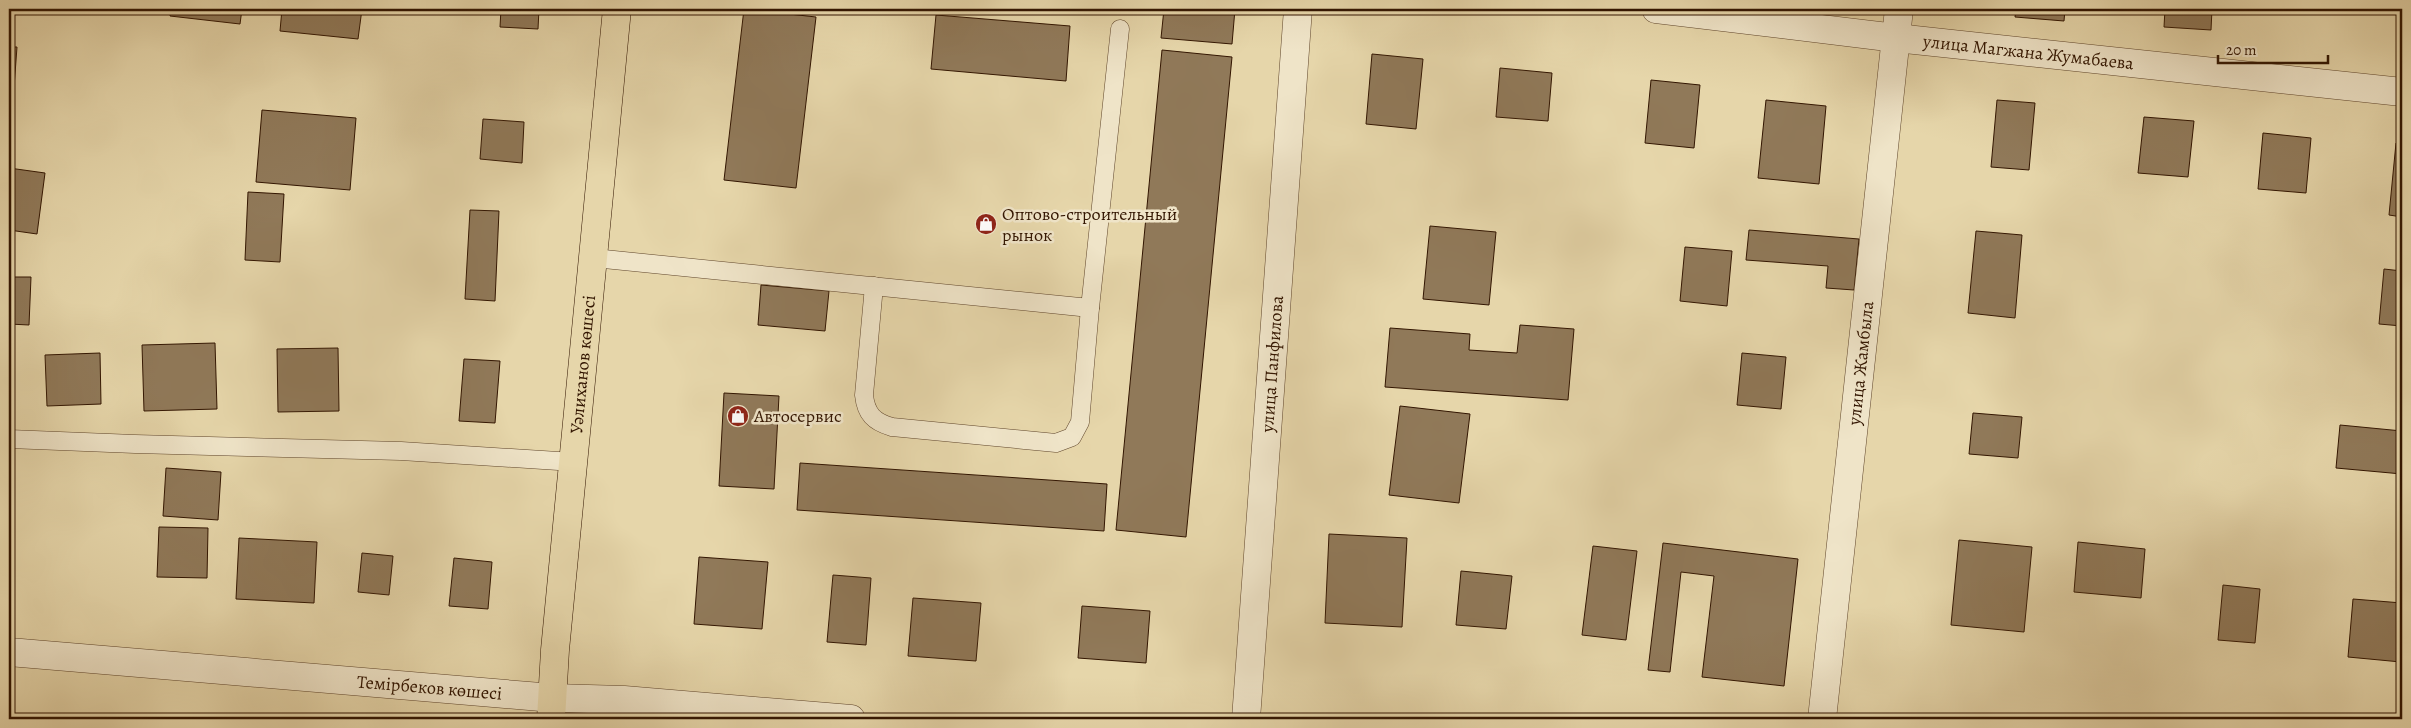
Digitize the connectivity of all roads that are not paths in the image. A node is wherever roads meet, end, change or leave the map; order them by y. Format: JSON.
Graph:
{"nodes":[{"id":1,"x":617,"y":9,"type":"edge"},
{"id":2,"x":1298,"y":9,"type":"edge"},
{"id":3,"x":1656,"y":9,"type":"edge"},
{"id":4,"x":1899,"y":9,"type":"edge"},
{"id":5,"x":1120,"y":29,"type":"dead end"},
{"id":6,"x":1896,"y":38,"type":"junction"},
{"id":7,"x":2402,"y":92,"type":"edge"},
{"id":8,"x":594,"y":258,"type":"junction"},
{"id":9,"x":874,"y":286,"type":"junction"},
{"id":10,"x":1090,"y":308,"type":"junction"},
{"id":11,"x":9,"y":439,"type":"edge"},
{"id":12,"x":574,"y":462,"type":"junction"},
{"id":13,"x":9,"y":652,"type":"edge"},
{"id":14,"x":552,"y":708,"type":"edge"},
{"id":15,"x":851,"y":719,"type":"edge"},
{"id":16,"x":1246,"y":719,"type":"edge"},
{"id":17,"x":1822,"y":719,"type":"edge"}],
"edges":[{"from":1,"to":8,"type":"main road","name":"Уәлиханов көшесі"},
{"from":2,"to":16,"type":"street","name":"улица Панфилова"},
{"from":3,"to":6,"type":"street","name":"улица Магжана Жумабаева"},
{"from":4,"to":6,"type":"street","name":"улица Жамбыла"},
{"from":5,"to":10,"type":"lane"},
{"from":6,"to":7,"type":"street","name":"улица Магжана Жумабаева"},
{"from":6,"to":17,"type":"street","name":"улица Жамбыла"},
{"from":8,"to":9,"type":"lane"},
{"from":8,"to":12,"type":"main road","name":"Уәлиханов көшесі"},
{"from":9,"to":10,"type":"lane"},
{"from":9,"to":10,"type":"lane"},
{"from":11,"to":12,"type":"lane"},
{"from":12,"to":14,"type":"main road","name":"Уәлиханов көшесі"},
{"from":13,"to":14,"type":"street","name":"Темірбеков көшесі"},
{"from":14,"to":15,"type":"street","name":"Темірбеков көшесі"}]}
